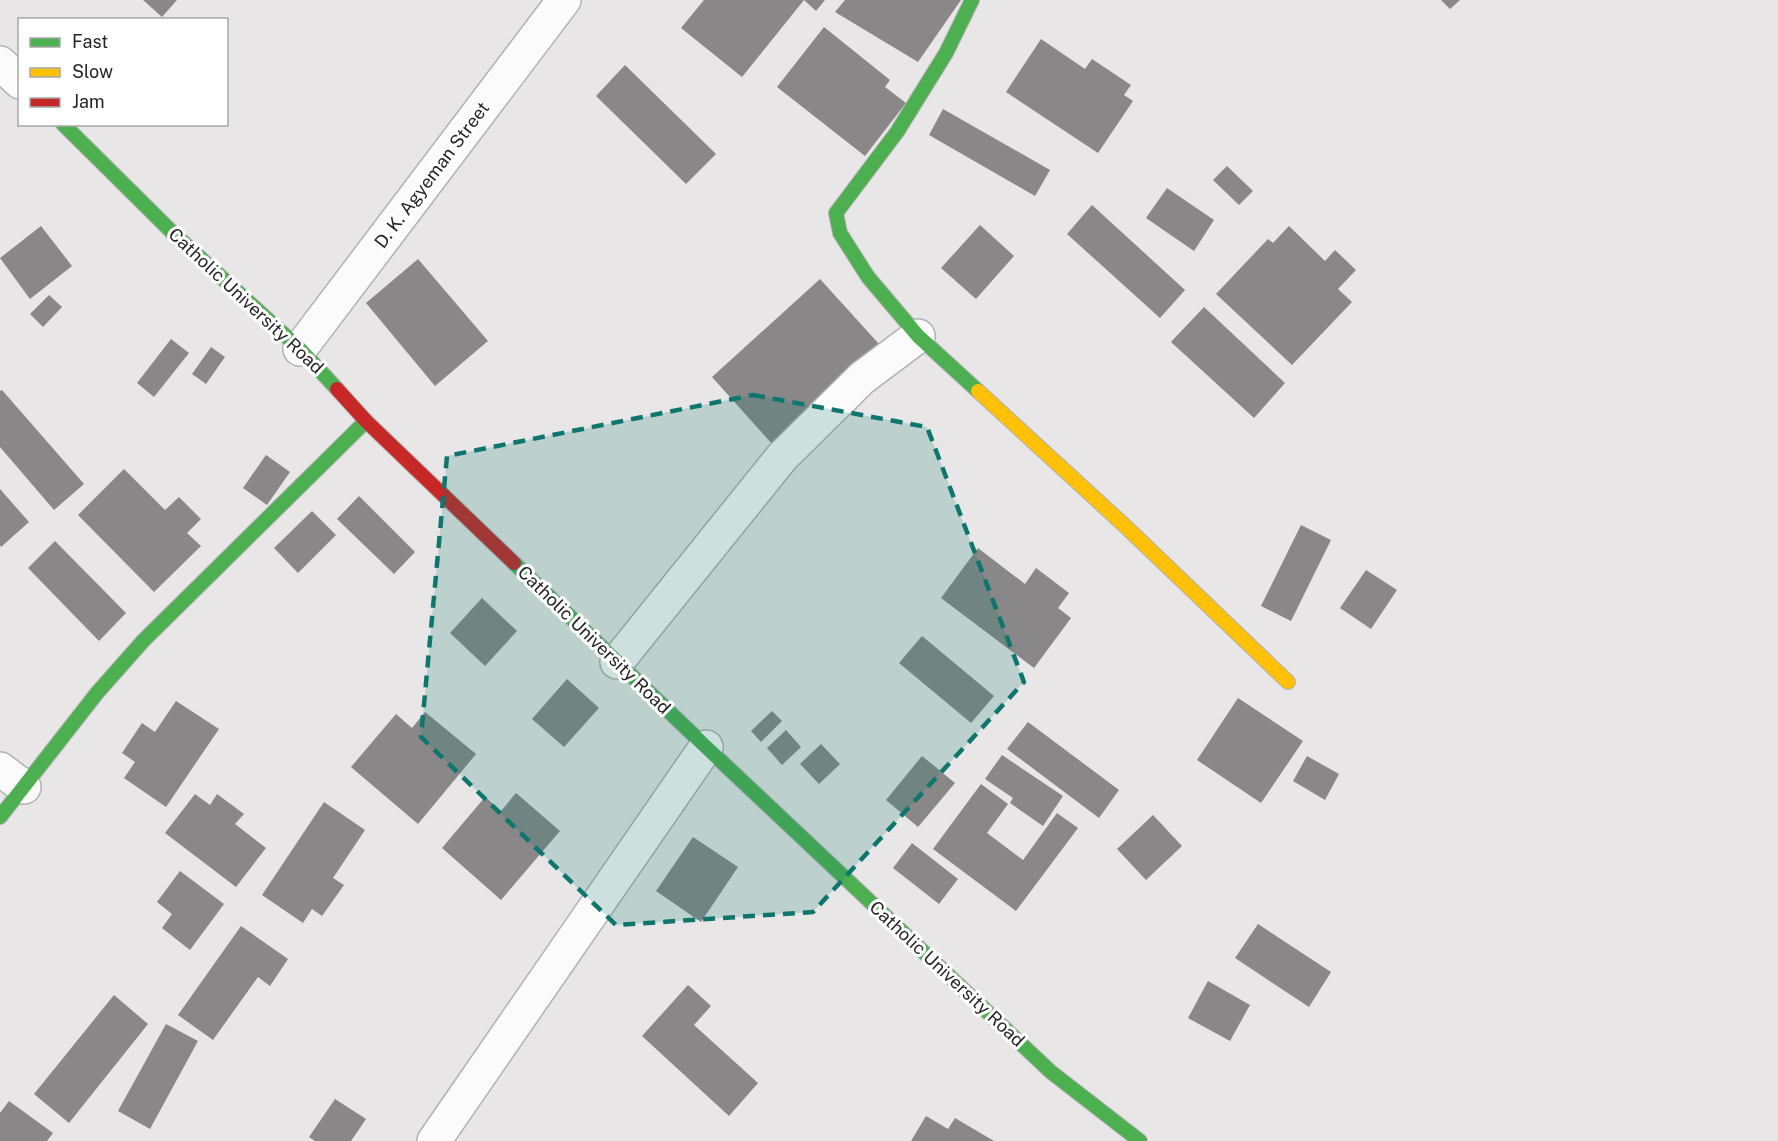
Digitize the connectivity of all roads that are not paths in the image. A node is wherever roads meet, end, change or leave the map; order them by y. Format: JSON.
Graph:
{"nodes":[{"id":1,"x":564,"y":0,"type":"edge"},
{"id":2,"x":972,"y":0,"type":"edge"},
{"id":3,"x":0,"y":63,"type":"edge"},
{"id":4,"x":18,"y":80,"type":"edge"},
{"id":5,"x":65,"y":126,"type":"edge"},
{"id":6,"x":918,"y":336,"type":"junction"},
{"id":7,"x":300,"y":349,"type":"junction"},
{"id":8,"x":366,"y":421,"type":"junction"},
{"id":9,"x":617,"y":662,"type":"junction"},
{"id":10,"x":1288,"y":682,"type":"dead end"},
{"id":11,"x":706,"y":747,"type":"junction"},
{"id":12,"x":12,"y":778,"type":"edge"},
{"id":13,"x":0,"y":817,"type":"edge"},
{"id":14,"x":434,"y":1141,"type":"edge"},
{"id":15,"x":1140,"y":1141,"type":"edge"}],
"edges":[{"from":1,"to":7,"type":"street","name":"D. K. Agyeman Street"},
{"from":2,"to":6,"type":"street"},
{"from":3,"to":4,"type":"street"},
{"from":5,"to":7,"type":"street","name":"Catholic University Road"},
{"from":6,"to":9,"type":"street"},
{"from":6,"to":10,"type":"street"},
{"from":7,"to":8,"type":"street","name":"Catholic University Road"},
{"from":8,"to":9,"type":"street","name":"Catholic University Road"},
{"from":8,"to":12,"type":"street"},
{"from":9,"to":11,"type":"street","name":"Catholic University Road"},
{"from":11,"to":14,"type":"street"},
{"from":11,"to":15,"type":"street","name":"Catholic University Road"},
{"from":12,"to":13,"type":"street"}]}
